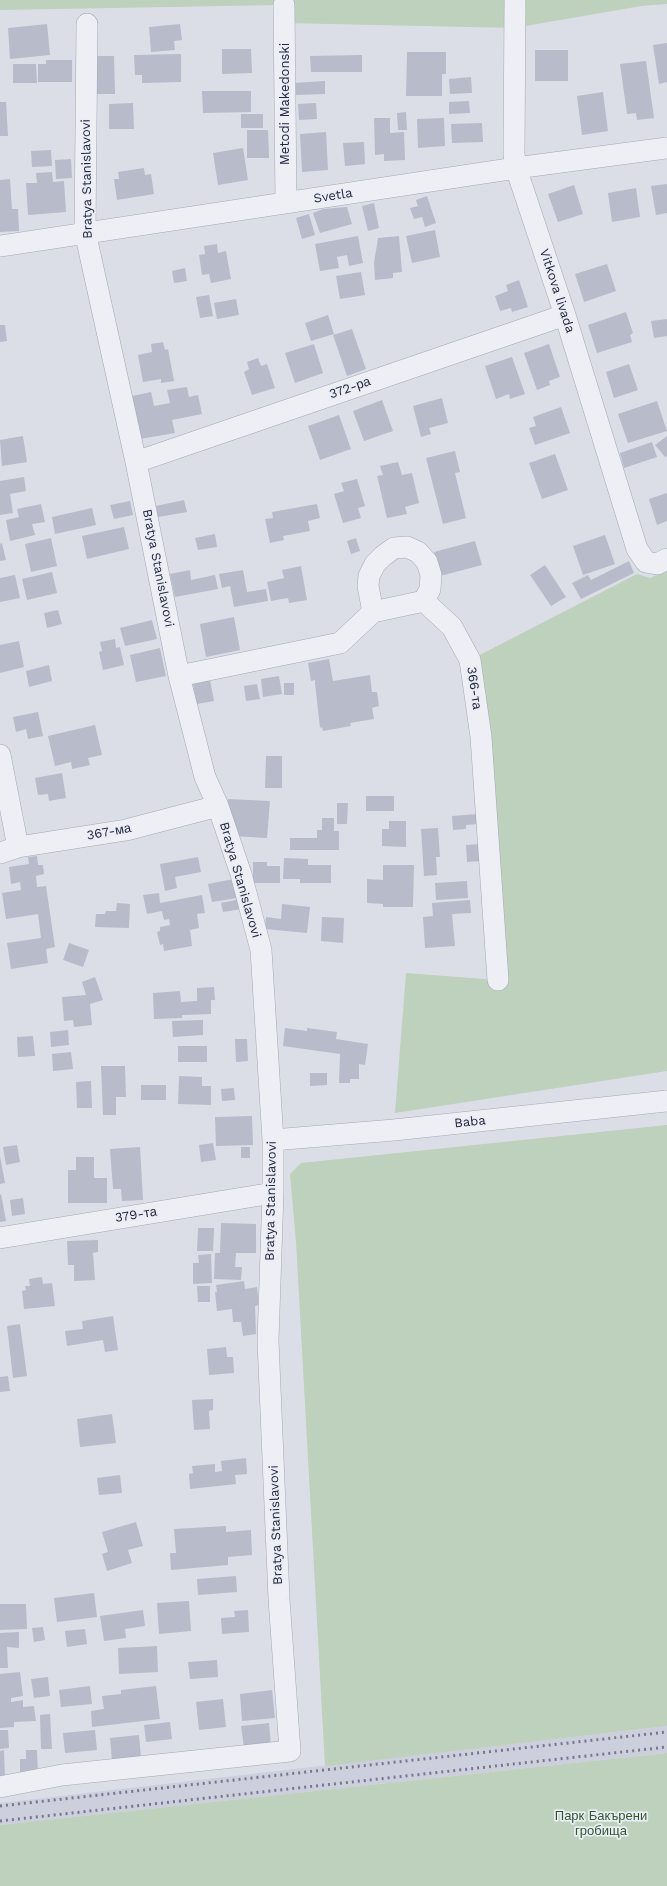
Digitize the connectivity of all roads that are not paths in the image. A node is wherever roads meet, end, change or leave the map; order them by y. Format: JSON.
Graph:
{"nodes":[{"id":1,"x":515,"y":0,"type":"edge"},
{"id":2,"x":284,"y":5,"type":"dead end"},
{"id":3,"x":87,"y":24,"type":"dead end"},
{"id":4,"x":667,"y":148,"type":"edge"},
{"id":5,"x":516,"y":168,"type":"junction"},
{"id":6,"x":286,"y":204,"type":"junction"},
{"id":7,"x":85,"y":232,"type":"junction"},
{"id":8,"x":0,"y":246,"type":"edge"},
{"id":9,"x":565,"y":314,"type":"junction"},
{"id":10,"x":136,"y":462,"type":"junction"},
{"id":11,"x":662,"y":562,"type":"edge"},
{"id":12,"x":424,"y":601,"type":"junction"},
{"id":13,"x":373,"y":612,"type":"junction"},
{"id":14,"x":179,"y":676,"type":"junction"},
{"id":15,"x":0,"y":755,"type":"edge"},
{"id":16,"x":218,"y":806,"type":"junction"},
{"id":17,"x":9,"y":850,"type":"edge"},
{"id":18,"x":498,"y":980,"type":"dead end"},
{"id":19,"x":667,"y":1101,"type":"edge"},
{"id":20,"x":273,"y":1140,"type":"junction"},
{"id":21,"x":273,"y":1193,"type":"junction"},
{"id":22,"x":0,"y":1238,"type":"edge"},
{"id":23,"x":0,"y":1787,"type":"edge"}],
"edges":[{"from":1,"to":5,"type":"street","name":"Vitkova livada"},
{"from":2,"to":6,"type":"street","name":"Metodi Makedonski"},
{"from":3,"to":7,"type":"street","name":"Bratya Stanislavovi"},
{"from":4,"to":5,"type":"street","name":"Svetla"},
{"from":5,"to":6,"type":"street","name":"Svetla"},
{"from":5,"to":9,"type":"street","name":"Vitkova livada"},
{"from":6,"to":7,"type":"street","name":"Svetla"},
{"from":7,"to":8,"type":"street","name":"Svetla"},
{"from":7,"to":10,"type":"street","name":"Bratya Stanislavovi"},
{"from":9,"to":10,"type":"street","name":"372-ра"},
{"from":9,"to":11,"type":"street","name":"Vitkova livada"},
{"from":10,"to":14,"type":"street","name":"Bratya Stanislavovi"},
{"from":12,"to":13,"type":"street"},
{"from":12,"to":13,"type":"street"},
{"from":12,"to":18,"type":"street","name":"366-та"},
{"from":13,"to":14,"type":"street"},
{"from":14,"to":16,"type":"street","name":"Bratya Stanislavovi"},
{"from":15,"to":17,"type":"street"},
{"from":16,"to":17,"type":"street","name":"367-ма"},
{"from":16,"to":20,"type":"street","name":"Bratya Stanislavovi"},
{"from":19,"to":20,"type":"street","name":"Baba"},
{"from":20,"to":21,"type":"street","name":"Bratya Stanislavovi"},
{"from":21,"to":22,"type":"street","name":"379-та"},
{"from":21,"to":23,"type":"street","name":"Bratya Stanislavovi"}]}
